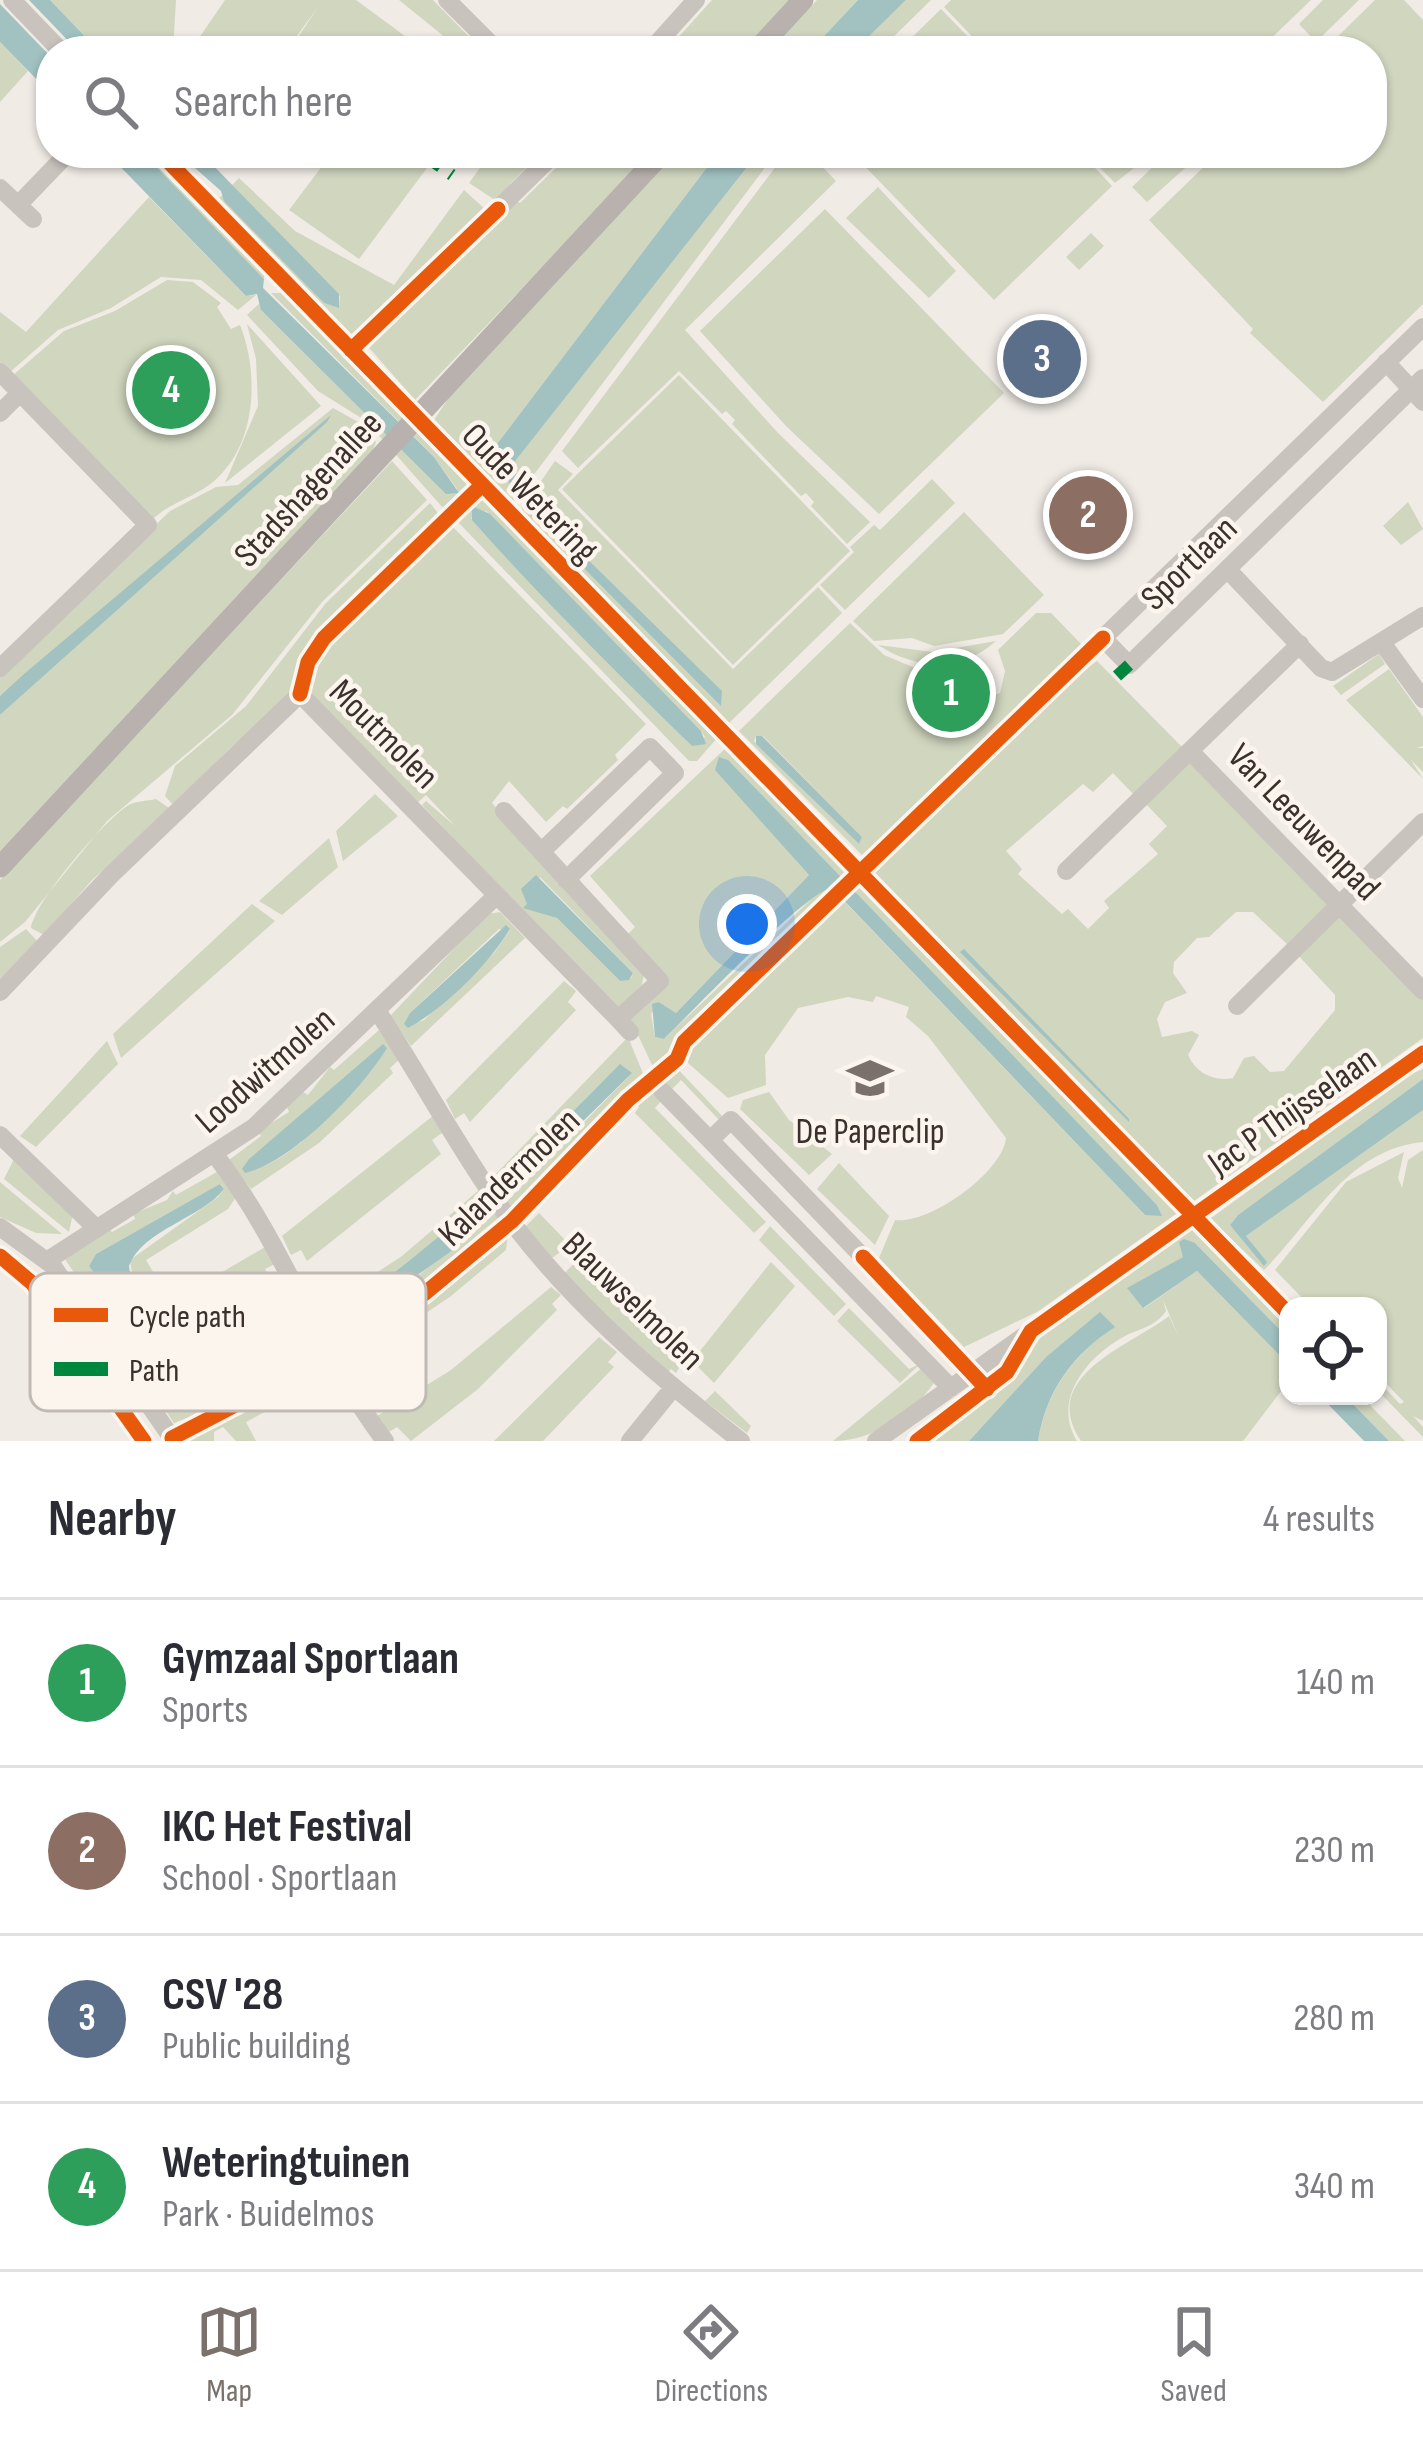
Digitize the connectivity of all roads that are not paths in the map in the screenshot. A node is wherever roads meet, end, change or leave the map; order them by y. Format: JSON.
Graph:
{"nodes":[{"id":1,"x":12,"y":0,"type":"edge"},
{"id":2,"x":447,"y":0,"type":"edge"},
{"id":3,"x":803,"y":0,"type":"edge"},
{"id":4,"x":685,"y":4,"type":"edge"},
{"id":5,"x":47,"y":36,"type":"edge"},
{"id":6,"x":483,"y":36,"type":"edge"},
{"id":7,"x":661,"y":36,"type":"edge"},
{"id":8,"x":770,"y":36,"type":"edge"},
{"id":9,"x":57,"y":168,"type":"edge"},
{"id":10,"x":175,"y":168,"type":"edge"},
{"id":11,"x":540,"y":168,"type":"edge"},
{"id":12,"x":648,"y":168,"type":"edge"},
{"id":13,"x":0,"y":188,"type":"edge"},
{"id":14,"x":498,"y":209,"type":"dead end"},
{"id":15,"x":280,"y":277,"type":"dead end"},
{"id":16,"x":1423,"y":326,"type":"edge"},
{"id":17,"x":1386,"y":362,"type":"junction"},
{"id":18,"x":0,"y":372,"type":"edge"},
{"id":19,"x":1420,"y":390,"type":"edge"},
{"id":20,"x":20,"y":393,"type":"junction"},
{"id":21,"x":0,"y":412,"type":"edge"},
{"id":22,"x":1316,"y":430,"type":"junction"},
{"id":23,"x":1343,"y":457,"type":"junction"},
{"id":24,"x":1242,"y":503,"type":"junction"},
{"id":25,"x":1269,"y":530,"type":"junction"},
{"id":26,"x":1228,"y":570,"type":"junction"},
{"id":27,"x":1423,"y":616,"type":"edge"},
{"id":28,"x":1300,"y":644,"type":"junction"},
{"id":29,"x":1383,"y":644,"type":"junction"},
{"id":30,"x":0,"y":668,"type":"edge"},
{"id":31,"x":1423,"y":698,"type":"edge"},
{"id":32,"x":1190,"y":751,"type":"junction"},
{"id":33,"x":504,"y":811,"type":"dead end"},
{"id":34,"x":1423,"y":822,"type":"edge"},
{"id":35,"x":541,"y":852,"type":"junction"},
{"id":36,"x":0,"y":868,"type":"edge"},
{"id":37,"x":1066,"y":871,"type":"dead end"},
{"id":38,"x":566,"y":880,"type":"junction"},
{"id":39,"x":497,"y":895,"type":"junction"},
{"id":40,"x":1340,"y":903,"type":"junction"},
{"id":41,"x":1423,"y":991,"type":"edge"},
{"id":42,"x":0,"y":992,"type":"edge"},
{"id":43,"x":1237,"y":1006,"type":"dead end"},
{"id":44,"x":378,"y":1012,"type":"junction"},
{"id":45,"x":1423,"y":1053,"type":"edge"},
{"id":46,"x":662,"y":1091,"type":"dead end"},
{"id":47,"x":0,"y":1135,"type":"edge"},
{"id":48,"x":710,"y":1140,"type":"junction"},
{"id":49,"x":216,"y":1156,"type":"junction"},
{"id":50,"x":0,"y":1227,"type":"edge"},
{"id":51,"x":96,"y":1228,"type":"junction"},
{"id":52,"x":48,"y":1260,"type":"junction"},
{"id":53,"x":838,"y":1271,"type":"junction"},
{"id":54,"x":57,"y":1273,"type":"edge"},
{"id":55,"x":292,"y":1273,"type":"edge"},
{"id":56,"x":673,"y":1388,"type":"junction"},
{"id":57,"x":951,"y":1388,"type":"junction"},
{"id":58,"x":150,"y":1411,"type":"edge"},
{"id":59,"x":368,"y":1411,"type":"edge"},
{"id":60,"x":170,"y":1440,"type":"edge"},
{"id":61,"x":385,"y":1441,"type":"edge"},
{"id":62,"x":630,"y":1441,"type":"edge"},
{"id":63,"x":740,"y":1441,"type":"edge"},
{"id":64,"x":876,"y":1441,"type":"edge"}],
"edges":[{"from":1,"to":5,"type":"street"},
{"from":2,"to":6,"type":"street"},
{"from":3,"to":8,"type":"main road"},
{"from":4,"to":7,"type":"street"},
{"from":9,"to":13,"type":"street"},
{"from":10,"to":15,"type":"street"},
{"from":11,"to":14,"type":"street"},
{"from":12,"to":36,"type":"main road","name":"Stadshagenallee"},
{"from":16,"to":17,"type":"street","name":"Sportlaan"},
{"from":17,"to":19,"type":"street"},
{"from":17,"to":22,"type":"street","name":"Sportlaan"},
{"from":18,"to":20,"type":"street"},
{"from":19,"to":23,"type":"street","name":"Sportlaan"},
{"from":20,"to":21,"type":"street"},
{"from":20,"to":30,"type":"street"},
{"from":22,"to":23,"type":"street"},
{"from":22,"to":24,"type":"street","name":"Sportlaan"},
{"from":23,"to":25,"type":"street","name":"Sportlaan"},
{"from":24,"to":25,"type":"street","name":"Sportlaan"},
{"from":24,"to":26,"type":"street","name":"Sportlaan"},
{"from":25,"to":26,"type":"street","name":"Sportlaan"},
{"from":26,"to":28,"type":"street"},
{"from":27,"to":29,"type":"street"},
{"from":28,"to":29,"type":"street"},
{"from":28,"to":32,"type":"street","name":"Van Leeuwenpad"},
{"from":29,"to":31,"type":"street"},
{"from":32,"to":37,"type":"street"},
{"from":32,"to":40,"type":"street","name":"Van Leeuwenpad"},
{"from":33,"to":35,"type":"street"},
{"from":34,"to":40,"type":"street"},
{"from":35,"to":38,"type":"street"},
{"from":35,"to":38,"type":"street"},
{"from":38,"to":39,"type":"street","name":"Moutmolen"},
{"from":39,"to":42,"type":"street","name":"Moutmolen"},
{"from":39,"to":44,"type":"street","name":"Loodwitmolen"},
{"from":40,"to":41,"type":"street","name":"Van Leeuwenpad"},
{"from":40,"to":43,"type":"street"},
{"from":44,"to":49,"type":"street","name":"Loodwitmolen"},
{"from":44,"to":56,"type":"street","name":"Blauwselmolen"},
{"from":45,"to":57,"type":"street","name":"Jac P Thijsselaan"},
{"from":46,"to":48,"type":"street"},
{"from":47,"to":51,"type":"street"},
{"from":48,"to":53,"type":"street"},
{"from":48,"to":53,"type":"street"},
{"from":49,"to":51,"type":"street","name":"Loodwitmolen"},
{"from":49,"to":55,"type":"street"},
{"from":50,"to":52,"type":"street"},
{"from":51,"to":52,"type":"street","name":"Loodwitmolen"},
{"from":52,"to":54,"type":"street"},
{"from":53,"to":57,"type":"street"},
{"from":56,"to":62,"type":"street"},
{"from":56,"to":63,"type":"street","name":"Blauwselmolen"},
{"from":57,"to":64,"type":"street","name":"Jac P Thijsselaan"},
{"from":58,"to":60,"type":"street"},
{"from":59,"to":61,"type":"street"}]}
